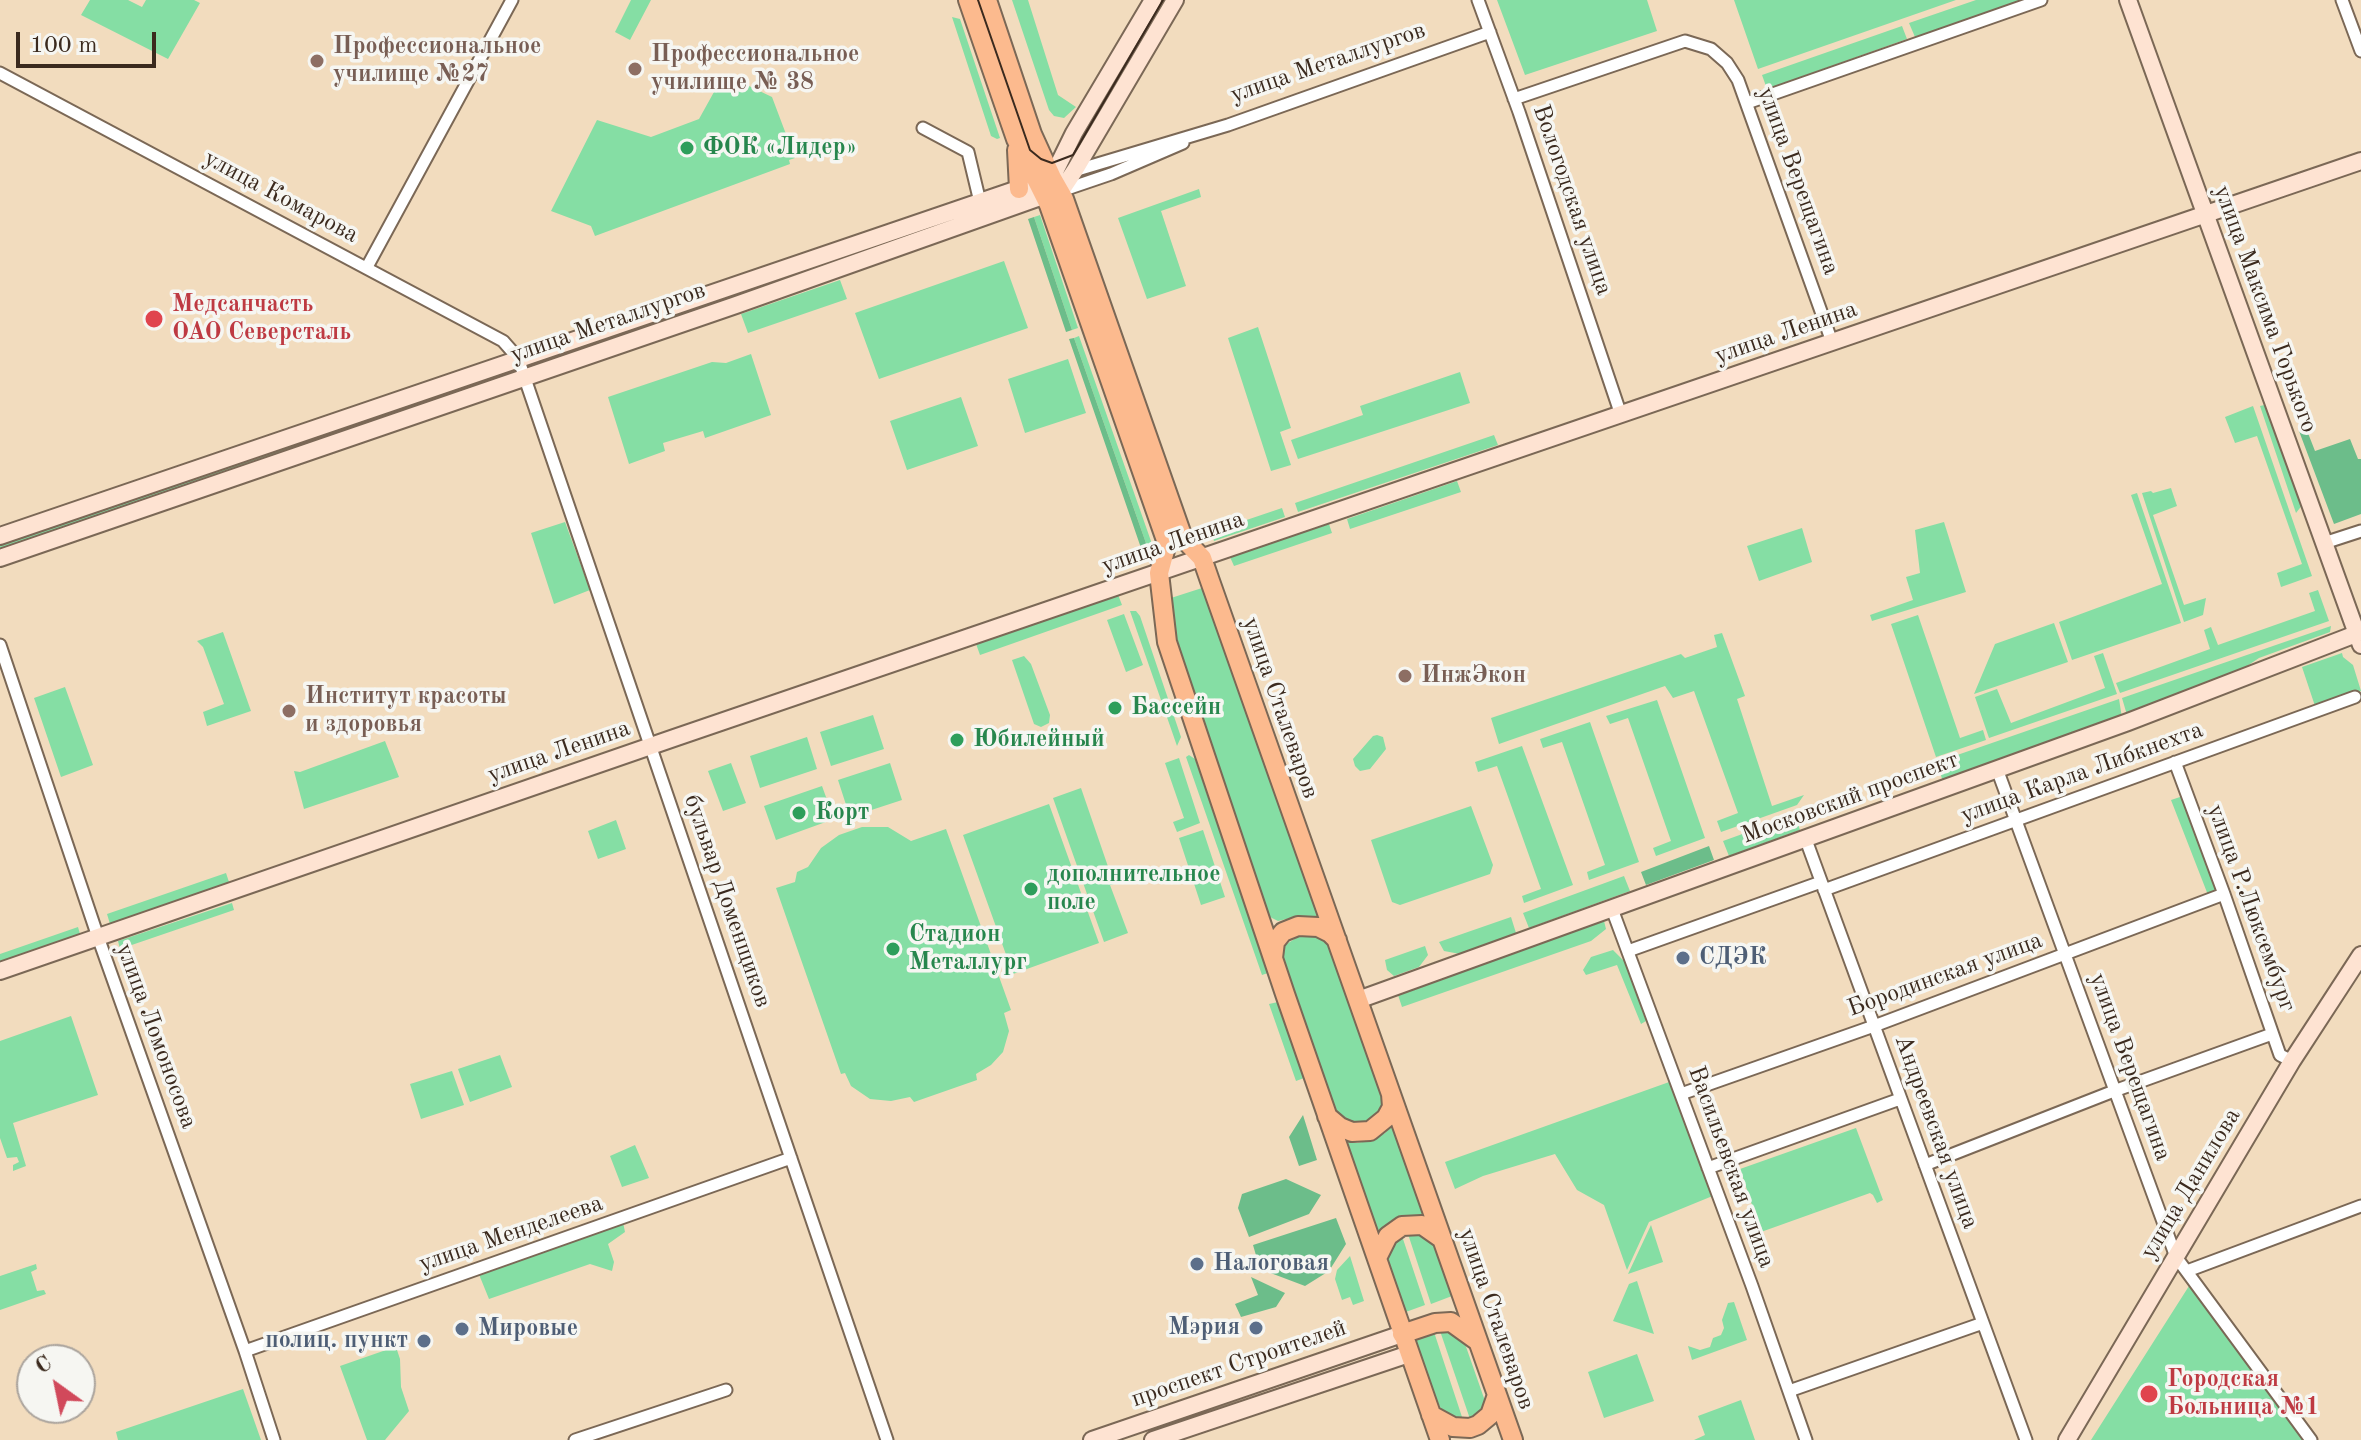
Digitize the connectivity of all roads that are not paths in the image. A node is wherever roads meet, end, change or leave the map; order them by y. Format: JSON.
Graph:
{"nodes":[{"id":1,"x":512,"y":0,"type":"edge"},
{"id":2,"x":968,"y":0,"type":"edge"},
{"id":3,"x":987,"y":0,"type":"edge"},
{"id":4,"x":1153,"y":0,"type":"edge"},
{"id":5,"x":1175,"y":0,"type":"edge"},
{"id":6,"x":1478,"y":0,"type":"edge"},
{"id":7,"x":2041,"y":0,"type":"edge"},
{"id":8,"x":2128,"y":0,"type":"edge"},
{"id":9,"x":2342,"y":0,"type":"edge"},
{"id":10,"x":1490,"y":32,"type":"junction"},
{"id":11,"x":2361,"y":51,"type":"edge"},
{"id":12,"x":0,"y":73,"type":"edge"},
{"id":13,"x":1514,"y":99,"type":"junction"},
{"id":14,"x":1747,"y":103,"type":"junction"},
{"id":15,"x":1228,"y":125,"type":"junction"},
{"id":16,"x":923,"y":128,"type":"dead end"},
{"id":17,"x":2361,"y":161,"type":"edge"},
{"id":18,"x":1075,"y":170,"type":"junction"},
{"id":19,"x":1042,"y":187,"type":"junction"},
{"id":20,"x":980,"y":202,"type":"junction"},
{"id":21,"x":2205,"y":214,"type":"junction"},
{"id":22,"x":367,"y":267,"type":"junction"},
{"id":23,"x":1832,"y":342,"type":"junction"},
{"id":24,"x":518,"y":358,"type":"junction"},
{"id":25,"x":523,"y":377,"type":"junction"},
{"id":26,"x":1621,"y":415,"type":"junction"},
{"id":27,"x":2361,"y":531,"type":"edge"},
{"id":28,"x":0,"y":536,"type":"edge"},
{"id":29,"x":1183,"y":538,"type":"junction"},
{"id":30,"x":2324,"y":543,"type":"junction"},
{"id":31,"x":0,"y":558,"type":"edge"},
{"id":32,"x":1202,"y":558,"type":"junction"},
{"id":33,"x":1159,"y":573,"type":"junction"},
{"id":34,"x":2359,"y":640,"type":"edge"},
{"id":35,"x":0,"y":645,"type":"edge"},
{"id":36,"x":2355,"y":697,"type":"dead end"},
{"id":37,"x":651,"y":746,"type":"junction"},
{"id":38,"x":2175,"y":762,"type":"junction"},
{"id":39,"x":1997,"y":769,"type":"junction"},
{"id":40,"x":2015,"y":821,"type":"junction"},
{"id":41,"x":1806,"y":840,"type":"junction"},
{"id":42,"x":1822,"y":886,"type":"junction"},
{"id":43,"x":2224,"y":894,"type":"junction"},
{"id":44,"x":1612,"y":909,"type":"junction"},
{"id":45,"x":98,"y":937,"type":"junction"},
{"id":46,"x":1337,"y":940,"type":"junction"},
{"id":47,"x":1628,"y":951,"type":"junction"},
{"id":48,"x":2065,"y":954,"type":"junction"},
{"id":49,"x":2361,"y":955,"type":"edge"},
{"id":50,"x":1273,"y":958,"type":"junction"},
{"id":51,"x":0,"y":971,"type":"edge"},
{"id":52,"x":1358,"y":1000,"type":"junction"},
{"id":53,"x":1874,"y":1026,"type":"junction"},
{"id":54,"x":2272,"y":1034,"type":"junction"},
{"id":55,"x":2292,"y":1061,"type":"junction"},
{"id":56,"x":2114,"y":1091,"type":"junction"},
{"id":57,"x":1391,"y":1093,"type":"junction"},
{"id":58,"x":1681,"y":1094,"type":"junction"},
{"id":59,"x":1900,"y":1099,"type":"junction"},
{"id":60,"x":1327,"y":1116,"type":"junction"},
{"id":61,"x":791,"y":1158,"type":"junction"},
{"id":62,"x":1925,"y":1165,"type":"junction"},
{"id":63,"x":1708,"y":1168,"type":"junction"},
{"id":64,"x":2361,"y":1206,"type":"edge"},
{"id":65,"x":1442,"y":1239,"type":"junction"},
{"id":66,"x":2176,"y":1257,"type":"junction"},
{"id":67,"x":1377,"y":1258,"type":"junction"},
{"id":68,"x":2187,"y":1271,"type":"junction"},
{"id":69,"x":1983,"y":1323,"type":"junction"},
{"id":70,"x":1402,"y":1334,"type":"junction"},
{"id":71,"x":1478,"y":1342,"type":"junction"},
{"id":72,"x":245,"y":1351,"type":"junction"},
{"id":73,"x":1409,"y":1354,"type":"junction"},
{"id":74,"x":726,"y":1390,"type":"dead end"},
{"id":75,"x":1789,"y":1391,"type":"junction"},
{"id":76,"x":1497,"y":1395,"type":"junction"},
{"id":77,"x":1431,"y":1415,"type":"junction"},
{"id":78,"x":1191,"y":1434,"type":"edge"},
{"id":79,"x":274,"y":1440,"type":"edge"},
{"id":80,"x":575,"y":1440,"type":"edge"},
{"id":81,"x":887,"y":1440,"type":"edge"},
{"id":82,"x":1092,"y":1440,"type":"edge"},
{"id":83,"x":1153,"y":1440,"type":"edge"},
{"id":84,"x":1440,"y":1440,"type":"edge"},
{"id":85,"x":1513,"y":1440,"type":"edge"},
{"id":86,"x":1806,"y":1440,"type":"edge"},
{"id":87,"x":2026,"y":1440,"type":"edge"},
{"id":88,"x":2067,"y":1440,"type":"edge"},
{"id":89,"x":2311,"y":1440,"type":"edge"}],
"edges":[{"from":1,"to":22,"type":"street"},
{"from":2,"to":19,"type":"main road","name":"улица Сталеваров"},
{"from":3,"to":19,"type":"main road","name":"улица Сталеваров"},
{"from":4,"to":19,"type":"street"},
{"from":5,"to":18,"type":"street"},
{"from":6,"to":10,"type":"street","name":"Вологодская улица"},
{"from":7,"to":14,"type":"street"},
{"from":8,"to":21,"type":"street","name":"улица Максима Горького"},
{"from":9,"to":11,"type":"street"},
{"from":10,"to":13,"type":"street","name":"Вологодская улица"},
{"from":10,"to":15,"type":"street","name":"улица Металлургов"},
{"from":12,"to":22,"type":"street","name":"улица Комарова"},
{"from":13,"to":14,"type":"street","name":"улица Верещагина"},
{"from":13,"to":26,"type":"street","name":"Вологодская улица"},
{"from":14,"to":23,"type":"street","name":"улица Верещагина"},
{"from":15,"to":18,"type":"street","name":"улица Металлургов"},
{"from":15,"to":19,"type":"street","name":"улица Металлургов"},
{"from":16,"to":20,"type":"street"},
{"from":17,"to":21,"type":"street","name":"улица Ленина"},
{"from":18,"to":19,"type":"street"},
{"from":19,"to":20,"type":"street","name":"улица Металлургов"},
{"from":19,"to":25,"type":"street","name":"улица Металлургов"},
{"from":19,"to":29,"type":"main road","name":"улица Сталеваров"},
{"from":19,"to":33,"type":"main road","name":"улица Сталеваров"},
{"from":20,"to":24,"type":"street","name":"улица Металлургов"},
{"from":21,"to":23,"type":"street","name":"улица Ленина"},
{"from":21,"to":30,"type":"street","name":"улица Максима Горького"},
{"from":22,"to":24,"type":"street","name":"улица Комарова"},
{"from":23,"to":26,"type":"street","name":"улица Ленина"},
{"from":24,"to":25,"type":"street"},
{"from":24,"to":28,"type":"street","name":"улица Металлургов"},
{"from":25,"to":31,"type":"street","name":"улица Металлургов"},
{"from":25,"to":37,"type":"street","name":"бульвар Доменщиков"},
{"from":26,"to":32,"type":"street","name":"улица Ленина"},
{"from":27,"to":30,"type":"street"},
{"from":29,"to":32,"type":"main road","name":"улица Сталеваров"},
{"from":29,"to":33,"type":"street"},
{"from":30,"to":34,"type":"street","name":"улица Максима Горького"},
{"from":32,"to":33,"type":"street","name":"улица Ленина"},
{"from":32,"to":46,"type":"main road","name":"улица Сталеваров"},
{"from":33,"to":37,"type":"street","name":"улица Ленина"},
{"from":33,"to":50,"type":"main road","name":"улица Сталеваров"},
{"from":34,"to":39,"type":"street","name":"Московский проспект"},
{"from":35,"to":45,"type":"street","name":"улица Ломоносова"},
{"from":36,"to":38,"type":"street","name":"улица Карла Либкнехта"},
{"from":37,"to":45,"type":"street","name":"улица Ленина"},
{"from":37,"to":61,"type":"street","name":"бульвар Доменщиков"},
{"from":38,"to":40,"type":"street","name":"улица Карла Либкнехта"},
{"from":38,"to":43,"type":"street","name":"улица Р.Люксембург"},
{"from":39,"to":40,"type":"street","name":"улица Верещагина"},
{"from":39,"to":41,"type":"street","name":"Московский проспект"},
{"from":40,"to":42,"type":"street","name":"улица Карла Либкнехта"},
{"from":40,"to":48,"type":"street","name":"улица Верещагина"},
{"from":41,"to":42,"type":"street","name":"Андреевская улица"},
{"from":41,"to":44,"type":"street","name":"Московский проспект"},
{"from":42,"to":47,"type":"street","name":"улица Карла Либкнехта"},
{"from":42,"to":53,"type":"street","name":"Андреевская улица"},
{"from":43,"to":48,"type":"street","name":"Бородинская улица"},
{"from":43,"to":54,"type":"street","name":"улица Р.Люксембург"},
{"from":44,"to":47,"type":"street","name":"Васильевская улица"},
{"from":44,"to":52,"type":"street","name":"Московский проспект"},
{"from":45,"to":51,"type":"street","name":"улица Ленина"},
{"from":45,"to":72,"type":"street","name":"улица Ломоносова"},
{"from":46,"to":50,"type":"main road"},
{"from":46,"to":52,"type":"main road","name":"улица Сталеваров"},
{"from":47,"to":58,"type":"street","name":"Васильевская улица"},
{"from":48,"to":53,"type":"street","name":"Бородинская улица"},
{"from":48,"to":56,"type":"street","name":"улица Верещагина"},
{"from":49,"to":55,"type":"street","name":"улица Данилова"},
{"from":50,"to":60,"type":"main road","name":"улица Сталеваров"},
{"from":52,"to":57,"type":"main road","name":"улица Сталеваров"},
{"from":53,"to":58,"type":"street","name":"Бородинская улица"},
{"from":53,"to":59,"type":"street","name":"Андреевская улица"},
{"from":54,"to":55,"type":"street","name":"улица Р.Люксембург"},
{"from":54,"to":56,"type":"street"},
{"from":55,"to":66,"type":"street","name":"улица Данилова"},
{"from":56,"to":62,"type":"street"},
{"from":56,"to":66,"type":"street","name":"улица Верещагина"},
{"from":57,"to":60,"type":"main road"},
{"from":57,"to":65,"type":"main road","name":"улица Сталеваров"},
{"from":58,"to":63,"type":"street","name":"Васильевская улица"},
{"from":59,"to":62,"type":"street","name":"Андреевская улица"},
{"from":59,"to":63,"type":"street"},
{"from":60,"to":67,"type":"main road","name":"улица Сталеваров"},
{"from":61,"to":72,"type":"street","name":"улица Менделеева"},
{"from":61,"to":81,"type":"street","name":"бульвар Доменщиков"},
{"from":62,"to":69,"type":"street","name":"Андреевская улица"},
{"from":63,"to":75,"type":"street","name":"Васильевская улица"},
{"from":64,"to":68,"type":"street"},
{"from":65,"to":67,"type":"main road"},
{"from":65,"to":71,"type":"main road","name":"улица Сталеваров"},
{"from":66,"to":68,"type":"street","name":"улица Верещагина"},
{"from":66,"to":88,"type":"street","name":"улица Данилова"},
{"from":67,"to":70,"type":"main road","name":"улица Сталеваров"},
{"from":68,"to":89,"type":"street","name":"улица Верещагина"},
{"from":69,"to":75,"type":"street"},
{"from":69,"to":87,"type":"street","name":"Андреевская улица"},
{"from":70,"to":71,"type":"main road"},
{"from":70,"to":73,"type":"main road","name":"улица Сталеваров"},
{"from":70,"to":82,"type":"street","name":"проспект Строителей"},
{"from":71,"to":76,"type":"main road","name":"улица Сталеваров"},
{"from":72,"to":79,"type":"street","name":"улица Ломоносова"},
{"from":73,"to":77,"type":"main road","name":"улица Сталеваров"},
{"from":73,"to":78,"type":"street","name":"проспект Строителей"},
{"from":74,"to":80,"type":"street"},
{"from":75,"to":86,"type":"street","name":"Васильевская улица"},
{"from":76,"to":77,"type":"main road"},
{"from":76,"to":85,"type":"main road","name":"улица Сталеваров"},
{"from":77,"to":84,"type":"main road","name":"улица Сталеваров"},
{"from":78,"to":83,"type":"street","name":"проспект Строителей"}]}
